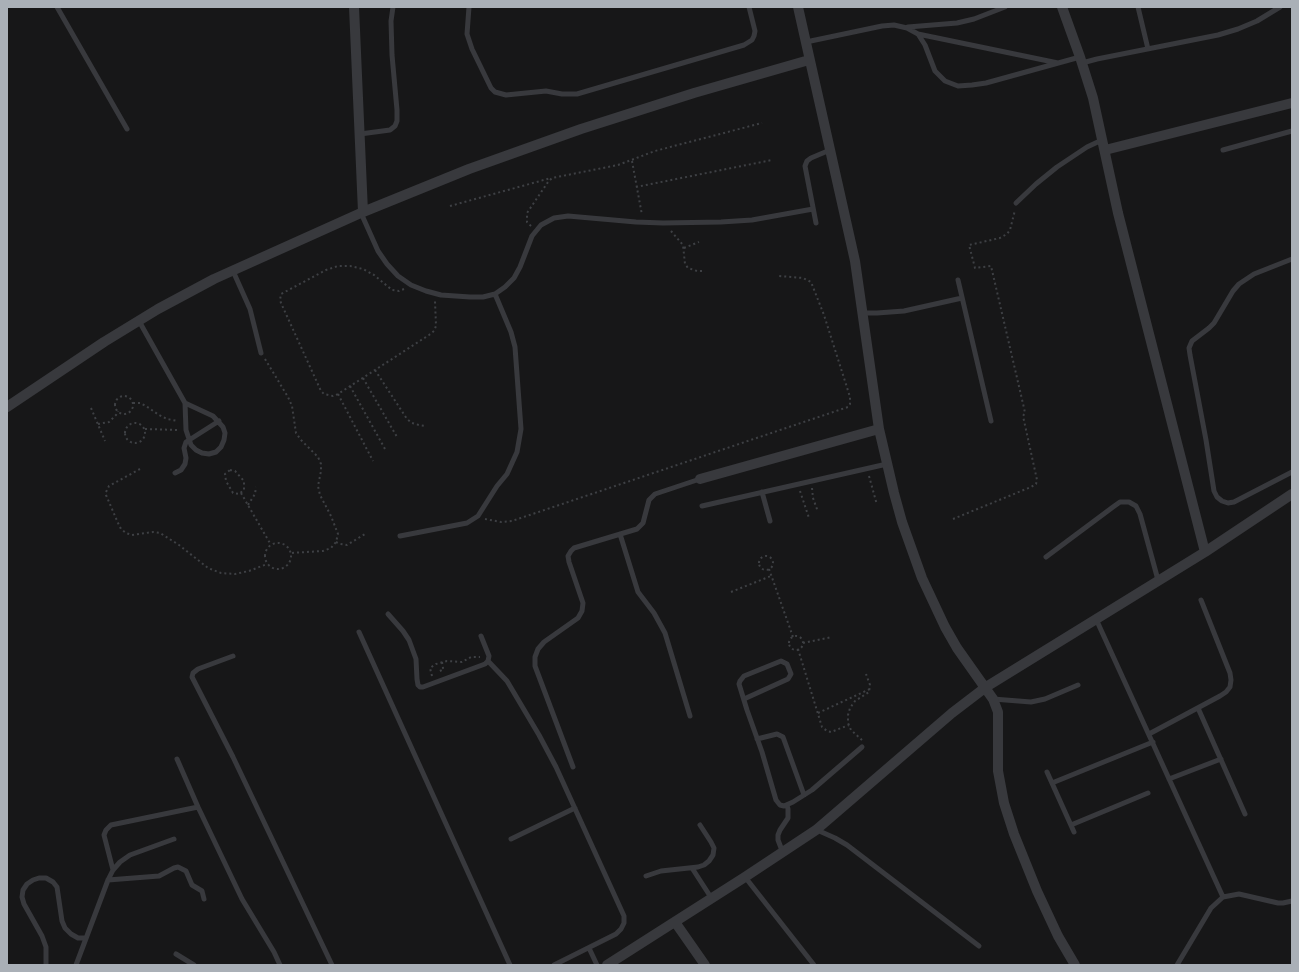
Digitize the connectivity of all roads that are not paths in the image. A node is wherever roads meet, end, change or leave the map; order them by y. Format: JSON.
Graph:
{"nodes":[{"id":1,"x":57,"y":7,"type":"edge"},
{"id":2,"x":354,"y":7,"type":"edge"},
{"id":3,"x":393,"y":7,"type":"edge"},
{"id":4,"x":469,"y":7,"type":"edge"},
{"id":5,"x":750,"y":7,"type":"edge"},
{"id":6,"x":798,"y":7,"type":"edge"},
{"id":7,"x":1005,"y":7,"type":"edge"},
{"id":8,"x":1062,"y":7,"type":"edge"},
{"id":9,"x":1138,"y":7,"type":"edge"},
{"id":10,"x":1280,"y":7,"type":"edge"},
{"id":11,"x":907,"y":28,"type":"junction"},
{"id":12,"x":918,"y":34,"type":"junction"},
{"id":13,"x":805,"y":43,"type":"junction"},
{"id":14,"x":1148,"y":49,"type":"junction"},
{"id":15,"x":809,"y":60,"type":"junction"},
{"id":16,"x":1081,"y":60,"type":"junction"},
{"id":17,"x":1058,"y":63,"type":"junction"},
{"id":18,"x":1292,"y":103,"type":"edge"},
{"id":19,"x":127,"y":129,"type":"dead end"},
{"id":20,"x":1292,"y":131,"type":"edge"},
{"id":21,"x":360,"y":134,"type":"junction"},
{"id":22,"x":1103,"y":139,"type":"junction"},
{"id":23,"x":830,"y":150,"type":"junction"},
{"id":24,"x":1105,"y":150,"type":"junction"},
{"id":25,"x":1223,"y":150,"type":"dead end"},
{"id":26,"x":1016,"y":203,"type":"road end"},
{"id":27,"x":813,"y":210,"type":"junction"},
{"id":28,"x":362,"y":212,"type":"junction"},
{"id":29,"x":816,"y":223,"type":"dead end"},
{"id":30,"x":1292,"y":259,"type":"edge"},
{"id":31,"x":233,"y":271,"type":"junction"},
{"id":32,"x":958,"y":280,"type":"dead end"},
{"id":33,"x":495,"y":294,"type":"junction"},
{"id":34,"x":962,"y":298,"type":"junction"},
{"id":35,"x":863,"y":313,"type":"junction"},
{"id":36,"x":139,"y":321,"type":"junction"},
{"id":37,"x":261,"y":353,"type":"road end"},
{"id":38,"x":185,"y":403,"type":"junction"},
{"id":39,"x":7,"y":407,"type":"edge"},
{"id":40,"x":219,"y":421,"type":"junction"},
{"id":41,"x":991,"y":421,"type":"dead end"},
{"id":42,"x":878,"y":429,"type":"junction"},
{"id":43,"x":188,"y":439,"type":"junction"},
{"id":44,"x":887,"y":464,"type":"junction"},
{"id":45,"x":1292,"y":472,"type":"edge"},
{"id":46,"x":175,"y":473,"type":"dead end"},
{"id":47,"x":700,"y":479,"type":"joint"},
{"id":48,"x":762,"y":492,"type":"junction"},
{"id":49,"x":1292,"y":494,"type":"edge"},
{"id":50,"x":702,"y":506,"type":"dead end"},
{"id":51,"x":770,"y":521,"type":"dead end"},
{"id":52,"x":620,"y":534,"type":"junction"},
{"id":53,"x":400,"y":536,"type":"dead end"},
{"id":54,"x":1205,"y":552,"type":"junction"},
{"id":55,"x":1046,"y":557,"type":"dead end"},
{"id":56,"x":1158,"y":580,"type":"junction"},
{"id":57,"x":1201,"y":600,"type":"dead end"},
{"id":58,"x":388,"y":614,"type":"dead end"},
{"id":59,"x":1096,"y":619,"type":"junction"},
{"id":60,"x":359,"y":632,"type":"dead end"},
{"id":61,"x":481,"y":636,"type":"dead end"},
{"id":62,"x":232,"y":656,"type":"dead end"},
{"id":63,"x":488,"y":661,"type":"junction"},
{"id":64,"x":1078,"y":685,"type":"dead end"},
{"id":65,"x":986,"y":687,"type":"junction"},
{"id":66,"x":744,"y":699,"type":"junction"},
{"id":67,"x":993,"y":699,"type":"junction"},
{"id":68,"x":1198,"y":708,"type":"junction"},
{"id":69,"x":690,"y":716,"type":"dead end"},
{"id":70,"x":1149,"y":734,"type":"junction"},
{"id":71,"x":757,"y":739,"type":"junction"},
{"id":72,"x":1153,"y":742,"type":"junction"},
{"id":73,"x":862,"y":747,"type":"road end"},
{"id":74,"x":177,"y":759,"type":"dead end"},
{"id":75,"x":1221,"y":759,"type":"junction"},
{"id":76,"x":573,"y":767,"type":"dead end"},
{"id":77,"x":1047,"y":772,"type":"dead end"},
{"id":78,"x":1169,"y":779,"type":"junction"},
{"id":79,"x":1052,"y":783,"type":"junction"},
{"id":80,"x":1148,"y":793,"type":"dead end"},
{"id":81,"x":804,"y":795,"type":"junction"},
{"id":82,"x":787,"y":805,"type":"junction"},
{"id":83,"x":198,"y":807,"type":"junction"},
{"id":84,"x":575,"y":808,"type":"junction"},
{"id":85,"x":1245,"y":814,"type":"dead end"},
{"id":86,"x":700,"y":825,"type":"dead end"},
{"id":87,"x":1071,"y":826,"type":"junction"},
{"id":88,"x":816,"y":830,"type":"junction"},
{"id":89,"x":1074,"y":832,"type":"dead end"},
{"id":90,"x":511,"y":838,"type":"dead end"},
{"id":91,"x":174,"y":839,"type":"dead end"},
{"id":92,"x":783,"y":853,"type":"junction"},
{"id":93,"x":692,"y":868,"type":"junction"},
{"id":94,"x":113,"y":870,"type":"junction"},
{"id":95,"x":646,"y":876,"type":"dead end"},
{"id":96,"x":745,"y":877,"type":"junction"},
{"id":97,"x":108,"y":880,"type":"junction"},
{"id":98,"x":1223,"y":897,"type":"junction"},
{"id":99,"x":204,"y":899,"type":"dead end"},
{"id":100,"x":712,"y":899,"type":"junction"},
{"id":101,"x":1292,"y":901,"type":"edge"},
{"id":102,"x":675,"y":922,"type":"junction"},
{"id":103,"x":86,"y":938,"type":"junction"},
{"id":104,"x":979,"y":946,"type":"dead end"},
{"id":105,"x":589,"y":948,"type":"junction"},
{"id":106,"x":176,"y":954,"type":"dead end"},
{"id":107,"x":46,"y":965,"type":"edge"},
{"id":108,"x":76,"y":965,"type":"edge"},
{"id":109,"x":194,"y":965,"type":"edge"},
{"id":110,"x":280,"y":965,"type":"edge"},
{"id":111,"x":332,"y":965,"type":"edge"},
{"id":112,"x":510,"y":965,"type":"edge"},
{"id":113,"x":554,"y":965,"type":"edge"},
{"id":114,"x":597,"y":965,"type":"edge"},
{"id":115,"x":607,"y":965,"type":"edge"},
{"id":116,"x":705,"y":965,"type":"edge"},
{"id":117,"x":814,"y":965,"type":"edge"},
{"id":118,"x":1075,"y":965,"type":"edge"},
{"id":119,"x":1177,"y":965,"type":"edge"}],
"edges":[{"from":1,"to":19,"type":"lane"},
{"from":2,"to":21,"type":"street"},
{"from":3,"to":21,"type":"lane"},
{"from":4,"to":5,"type":"lane"},
{"from":6,"to":13,"type":"street"},
{"from":7,"to":11,"type":"lane"},
{"from":8,"to":16,"type":"street"},
{"from":9,"to":14,"type":"lane"},
{"from":10,"to":14,"type":"lane"},
{"from":11,"to":12,"type":"lane"},
{"from":11,"to":13,"type":"lane"},
{"from":12,"to":17,"type":"lane"},
{"from":12,"to":17,"type":"lane"},
{"from":13,"to":15,"type":"street"},
{"from":14,"to":16,"type":"lane"},
{"from":15,"to":23,"type":"street"},
{"from":15,"to":28,"type":"street"},
{"from":16,"to":17,"type":"lane"},
{"from":16,"to":22,"type":"street"},
{"from":18,"to":24,"type":"street"},
{"from":20,"to":25,"type":"lane"},
{"from":21,"to":28,"type":"street"},
{"from":22,"to":24,"type":"street"},
{"from":22,"to":26,"type":"lane"},
{"from":23,"to":27,"type":"lane"},
{"from":23,"to":35,"type":"street"},
{"from":24,"to":54,"type":"street"},
{"from":27,"to":29,"type":"lane"},
{"from":27,"to":33,"type":"lane"},
{"from":28,"to":31,"type":"street"},
{"from":28,"to":33,"type":"lane"},
{"from":30,"to":45,"type":"lane"},
{"from":31,"to":36,"type":"street"},
{"from":31,"to":37,"type":"lane"},
{"from":32,"to":34,"type":"lane"},
{"from":33,"to":53,"type":"lane"},
{"from":34,"to":35,"type":"lane"},
{"from":34,"to":41,"type":"lane"},
{"from":35,"to":42,"type":"street"},
{"from":36,"to":38,"type":"lane"},
{"from":36,"to":39,"type":"street"},
{"from":38,"to":40,"type":"lane"},
{"from":38,"to":43,"type":"lane"},
{"from":40,"to":43,"type":"lane"},
{"from":40,"to":43,"type":"lane"},
{"from":42,"to":44,"type":"street"},
{"from":42,"to":47,"type":"street"},
{"from":43,"to":46,"type":"lane"},
{"from":44,"to":48,"type":"lane"},
{"from":44,"to":65,"type":"street"},
{"from":47,"to":52,"type":"lane"},
{"from":48,"to":50,"type":"lane"},
{"from":48,"to":51,"type":"lane"},
{"from":49,"to":54,"type":"street"},
{"from":52,"to":69,"type":"lane"},
{"from":52,"to":76,"type":"lane"},
{"from":54,"to":56,"type":"street"},
{"from":55,"to":56,"type":"lane"},
{"from":56,"to":59,"type":"street"},
{"from":57,"to":68,"type":"lane"},
{"from":58,"to":63,"type":"lane"},
{"from":59,"to":65,"type":"street"},
{"from":59,"to":70,"type":"lane"},
{"from":60,"to":112,"type":"lane"},
{"from":61,"to":63,"type":"lane"},
{"from":62,"to":111,"type":"lane"},
{"from":63,"to":84,"type":"lane"},
{"from":64,"to":67,"type":"lane"},
{"from":65,"to":67,"type":"street"},
{"from":65,"to":88,"type":"street"},
{"from":66,"to":66,"type":"lane"},
{"from":66,"to":71,"type":"lane"},
{"from":67,"to":118,"type":"street"},
{"from":68,"to":70,"type":"lane"},
{"from":68,"to":75,"type":"lane"},
{"from":70,"to":72,"type":"lane"},
{"from":71,"to":81,"type":"lane"},
{"from":71,"to":82,"type":"lane"},
{"from":72,"to":78,"type":"lane"},
{"from":72,"to":79,"type":"lane"},
{"from":73,"to":81,"type":"lane"},
{"from":74,"to":83,"type":"lane"},
{"from":75,"to":78,"type":"lane"},
{"from":75,"to":85,"type":"lane"},
{"from":77,"to":79,"type":"lane"},
{"from":78,"to":98,"type":"lane"},
{"from":79,"to":87,"type":"lane"},
{"from":80,"to":87,"type":"lane"},
{"from":81,"to":82,"type":"lane"},
{"from":82,"to":92,"type":"lane"},
{"from":83,"to":94,"type":"lane"},
{"from":83,"to":110,"type":"lane"},
{"from":84,"to":90,"type":"lane"},
{"from":84,"to":105,"type":"lane"},
{"from":86,"to":93,"type":"lane"},
{"from":87,"to":89,"type":"lane"},
{"from":88,"to":92,"type":"street"},
{"from":88,"to":104,"type":"lane"},
{"from":91,"to":94,"type":"lane"},
{"from":92,"to":96,"type":"street"},
{"from":93,"to":95,"type":"lane"},
{"from":93,"to":100,"type":"lane"},
{"from":94,"to":97,"type":"lane"},
{"from":96,"to":100,"type":"street"},
{"from":96,"to":117,"type":"lane"},
{"from":97,"to":99,"type":"lane"},
{"from":97,"to":103,"type":"lane"},
{"from":98,"to":101,"type":"lane"},
{"from":98,"to":119,"type":"lane"},
{"from":100,"to":102,"type":"street"},
{"from":102,"to":115,"type":"street"},
{"from":102,"to":116,"type":"street"},
{"from":103,"to":107,"type":"lane"},
{"from":103,"to":108,"type":"lane"},
{"from":105,"to":113,"type":"lane"},
{"from":105,"to":114,"type":"lane"},
{"from":106,"to":109,"type":"lane"}]}
